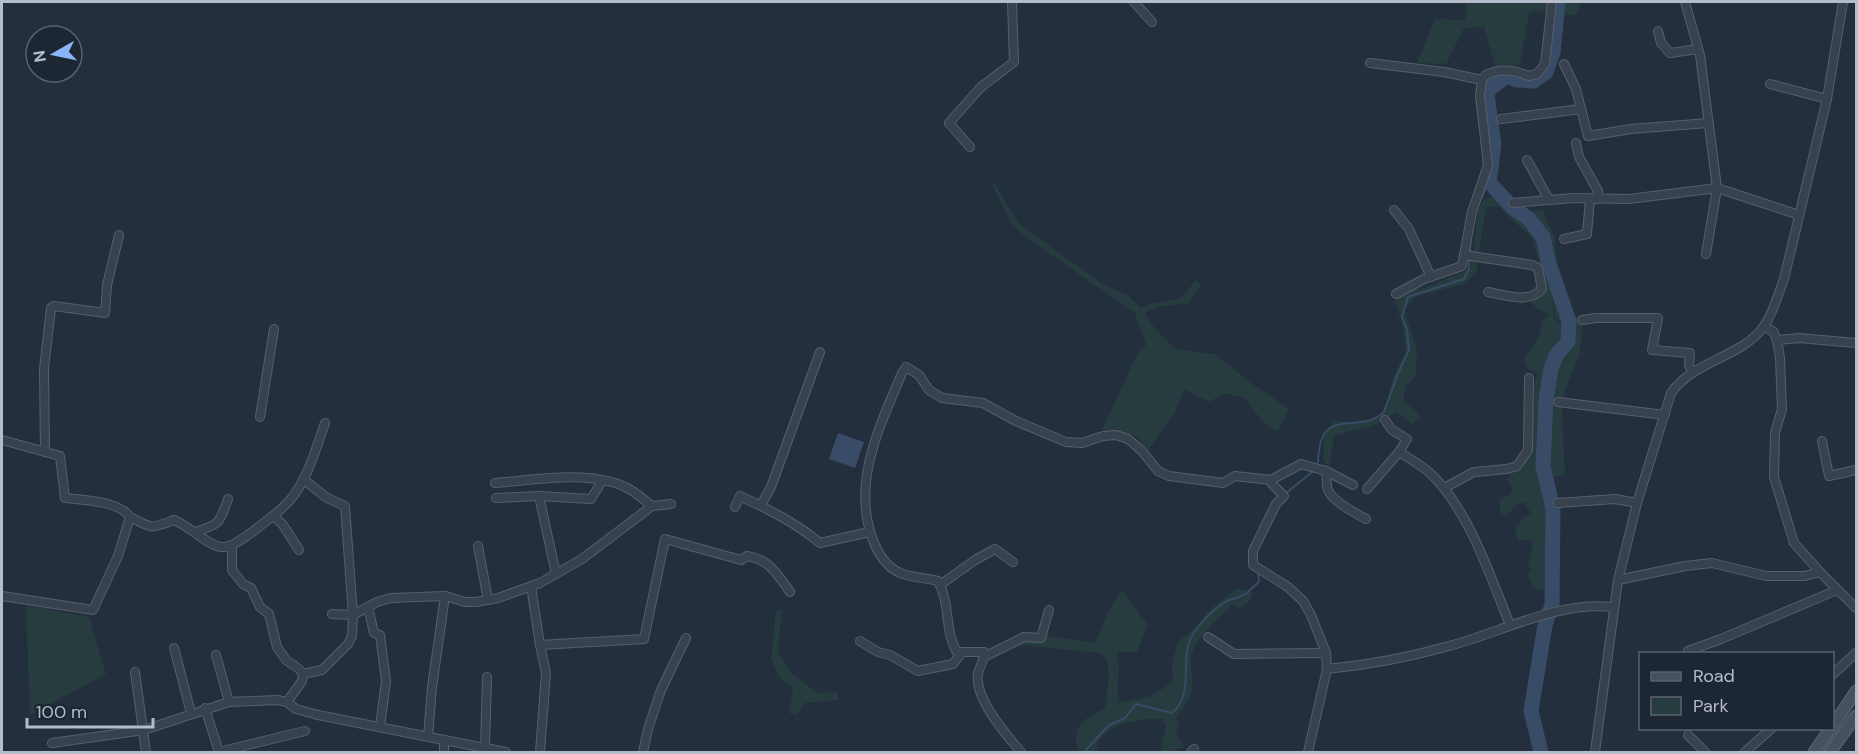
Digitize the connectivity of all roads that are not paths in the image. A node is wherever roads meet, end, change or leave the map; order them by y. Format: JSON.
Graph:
{"nodes":[{"id":1,"x":1012,"y":2,"type":"edge"},
{"id":2,"x":1134,"y":2,"type":"edge"},
{"id":3,"x":1552,"y":2,"type":"edge"},
{"id":4,"x":1685,"y":2,"type":"edge"},
{"id":5,"x":1843,"y":2,"type":"edge"},
{"id":6,"x":1152,"y":22,"type":"dead end"},
{"id":7,"x":1658,"y":31,"type":"dead end"},
{"id":8,"x":1698,"y":49,"type":"junction"},
{"id":9,"x":1370,"y":63,"type":"dead end"},
{"id":10,"x":1564,"y":64,"type":"dead end"},
{"id":11,"x":1482,"y":80,"type":"junction"},
{"id":12,"x":1770,"y":84,"type":"dead end"},
{"id":13,"x":1827,"y":99,"type":"junction"},
{"id":14,"x":1581,"y":109,"type":"junction"},
{"id":15,"x":1501,"y":119,"type":"dead end"},
{"id":16,"x":1708,"y":123,"type":"junction"},
{"id":17,"x":1576,"y":143,"type":"dead end"},
{"id":18,"x":970,"y":147,"type":"dead end"},
{"id":19,"x":1527,"y":160,"type":"dead end"},
{"id":20,"x":1717,"y":188,"type":"junction"},
{"id":21,"x":1594,"y":199,"type":"junction"},
{"id":22,"x":1549,"y":200,"type":"junction"},
{"id":23,"x":1513,"y":203,"type":"dead end"},
{"id":24,"x":1394,"y":210,"type":"dead end"},
{"id":25,"x":1799,"y":215,"type":"junction"},
{"id":26,"x":119,"y":235,"type":"dead end"},
{"id":27,"x":1564,"y":239,"type":"dead end"},
{"id":28,"x":1706,"y":254,"type":"dead end"},
{"id":29,"x":1464,"y":255,"type":"junction"},
{"id":30,"x":1431,"y":277,"type":"junction"},
{"id":31,"x":1488,"y":292,"type":"dead end"},
{"id":32,"x":1396,"y":294,"type":"dead end"},
{"id":33,"x":1582,"y":320,"type":"dead end"},
{"id":34,"x":1764,"y":327,"type":"junction"},
{"id":35,"x":274,"y":329,"type":"dead end"},
{"id":36,"x":1776,"y":340,"type":"junction"},
{"id":37,"x":1857,"y":343,"type":"edge"},
{"id":38,"x":819,"y":352,"type":"dead end"},
{"id":39,"x":1692,"y":372,"type":"junction"},
{"id":40,"x":1529,"y":378,"type":"dead end"},
{"id":41,"x":1558,"y":402,"type":"dead end"},
{"id":42,"x":1665,"y":415,"type":"junction"},
{"id":43,"x":260,"y":417,"type":"dead end"},
{"id":44,"x":1385,"y":420,"type":"dead end"},
{"id":45,"x":325,"y":423,"type":"dead end"},
{"id":46,"x":2,"y":440,"type":"edge"},
{"id":47,"x":1822,"y":441,"type":"dead end"},
{"id":48,"x":45,"y":452,"type":"junction"},
{"id":49,"x":1399,"y":452,"type":"junction"},
{"id":50,"x":1857,"y":470,"type":"edge"},
{"id":51,"x":1326,"y":471,"type":"junction"},
{"id":52,"x":303,"y":479,"type":"junction"},
{"id":53,"x":1271,"y":480,"type":"junction"},
{"id":54,"x":602,"y":481,"type":"junction"},
{"id":55,"x":495,"y":483,"type":"dead end"},
{"id":56,"x":1353,"y":485,"type":"dead end"},
{"id":57,"x":1366,"y":489,"type":"dead end"},
{"id":58,"x":1444,"y":489,"type":"junction"},
{"id":59,"x":539,"y":496,"type":"junction"},
{"id":60,"x":496,"y":498,"type":"dead end"},
{"id":61,"x":228,"y":499,"type":"dead end"},
{"id":62,"x":1558,"y":503,"type":"dead end"},
{"id":63,"x":1637,"y":503,"type":"junction"},
{"id":64,"x":670,"y":504,"type":"dead end"},
{"id":65,"x":761,"y":505,"type":"junction"},
{"id":66,"x":652,"y":506,"type":"junction"},
{"id":67,"x":735,"y":507,"type":"dead end"},
{"id":68,"x":274,"y":516,"type":"junction"},
{"id":69,"x":130,"y":518,"type":"junction"},
{"id":70,"x":1366,"y":519,"type":"dead end"},
{"id":71,"x":195,"y":532,"type":"junction"},
{"id":72,"x":870,"y":532,"type":"junction"},
{"id":73,"x":232,"y":545,"type":"junction"},
{"id":74,"x":478,"y":546,"type":"dead end"},
{"id":75,"x":299,"y":550,"type":"dead end"},
{"id":76,"x":1013,"y":561,"type":"dead end"},
{"id":77,"x":1820,"y":572,"type":"junction"},
{"id":78,"x":556,"y":574,"type":"junction"},
{"id":79,"x":1618,"y":580,"type":"junction"},
{"id":80,"x":940,"y":585,"type":"junction"},
{"id":81,"x":531,"y":586,"type":"junction"},
{"id":82,"x":1837,"y":590,"type":"junction"},
{"id":83,"x":790,"y":592,"type":"dead end"},
{"id":84,"x":2,"y":596,"type":"edge"},
{"id":85,"x":445,"y":596,"type":"junction"},
{"id":86,"x":488,"y":600,"type":"junction"},
{"id":87,"x":368,"y":607,"type":"junction"},
{"id":88,"x":1613,"y":607,"type":"junction"},
{"id":89,"x":1857,"y":609,"type":"edge"},
{"id":90,"x":1049,"y":610,"type":"dead end"},
{"id":91,"x":332,"y":614,"type":"dead end"},
{"id":92,"x":354,"y":615,"type":"junction"},
{"id":93,"x":1510,"y":625,"type":"junction"},
{"id":94,"x":1208,"y":637,"type":"dead end"},
{"id":95,"x":686,"y":638,"type":"dead end"},
{"id":96,"x":860,"y":641,"type":"dead end"},
{"id":97,"x":540,"y":645,"type":"junction"},
{"id":98,"x":174,"y":648,"type":"dead end"},
{"id":99,"x":962,"y":651,"type":"junction"},
{"id":100,"x":1688,"y":651,"type":"dead end"},
{"id":101,"x":1326,"y":653,"type":"junction"},
{"id":102,"x":1857,"y":653,"type":"edge"},
{"id":103,"x":216,"y":655,"type":"dead end"},
{"id":104,"x":984,"y":657,"type":"junction"},
{"id":105,"x":1327,"y":669,"type":"junction"},
{"id":106,"x":135,"y":672,"type":"dead end"},
{"id":107,"x":303,"y":674,"type":"junction"},
{"id":108,"x":1834,"y":674,"type":"edge"},
{"id":109,"x":488,"y":677,"type":"dead end"},
{"id":110,"x":1857,"y":691,"type":"edge"},
{"id":111,"x":229,"y":702,"type":"junction"},
{"id":112,"x":287,"y":702,"type":"junction"},
{"id":113,"x":205,"y":708,"type":"junction"},
{"id":114,"x":191,"y":713,"type":"junction"},
{"id":115,"x":1857,"y":716,"type":"edge"},
{"id":116,"x":1834,"y":725,"type":"edge"},
{"id":117,"x":380,"y":727,"type":"junction"},
{"id":118,"x":144,"y":730,"type":"junction"},
{"id":119,"x":305,"y":730,"type":"dead end"},
{"id":120,"x":1771,"y":730,"type":"edge"},
{"id":121,"x":1831,"y":730,"type":"edge"},
{"id":122,"x":1688,"y":735,"type":"dead end"},
{"id":123,"x":428,"y":737,"type":"junction"},
{"id":124,"x":444,"y":740,"type":"junction"},
{"id":125,"x":52,"y":743,"type":"dead end"},
{"id":126,"x":485,"y":748,"type":"junction"},
{"id":127,"x":219,"y":752,"type":"edge"},
{"id":128,"x":146,"y":753,"type":"edge"},
{"id":129,"x":444,"y":753,"type":"edge"},
{"id":130,"x":506,"y":753,"type":"edge"},
{"id":131,"x":540,"y":753,"type":"edge"},
{"id":132,"x":643,"y":753,"type":"edge"},
{"id":133,"x":1021,"y":753,"type":"edge"},
{"id":134,"x":1308,"y":753,"type":"edge"},
{"id":135,"x":1595,"y":753,"type":"edge"},
{"id":136,"x":1705,"y":753,"type":"edge"},
{"id":137,"x":1745,"y":753,"type":"edge"},
{"id":138,"x":1814,"y":753,"type":"edge"},
{"id":139,"x":1830,"y":753,"type":"edge"}],
"edges":[{"from":1,"to":18,"type":"street"},
{"from":2,"to":6,"type":"street"},
{"from":3,"to":11,"type":"street"},
{"from":4,"to":8,"type":"street"},
{"from":5,"to":13,"type":"street"},
{"from":7,"to":8,"type":"street"},
{"from":8,"to":16,"type":"street"},
{"from":9,"to":11,"type":"street"},
{"from":10,"to":14,"type":"street"},
{"from":11,"to":29,"type":"street"},
{"from":12,"to":13,"type":"street"},
{"from":13,"to":25,"type":"street"},
{"from":14,"to":15,"type":"street"},
{"from":14,"to":16,"type":"street"},
{"from":16,"to":20,"type":"street"},
{"from":17,"to":21,"type":"street"},
{"from":19,"to":22,"type":"street"},
{"from":20,"to":21,"type":"street"},
{"from":20,"to":25,"type":"street"},
{"from":20,"to":28,"type":"street"},
{"from":21,"to":22,"type":"street"},
{"from":21,"to":27,"type":"street"},
{"from":22,"to":23,"type":"street"},
{"from":24,"to":30,"type":"street"},
{"from":25,"to":34,"type":"street"},
{"from":26,"to":48,"type":"street"},
{"from":29,"to":30,"type":"street"},
{"from":29,"to":31,"type":"street"},
{"from":30,"to":32,"type":"street"},
{"from":33,"to":39,"type":"street"},
{"from":34,"to":36,"type":"street"},
{"from":34,"to":39,"type":"street"},
{"from":35,"to":43,"type":"street"},
{"from":36,"to":37,"type":"street"},
{"from":36,"to":77,"type":"street"},
{"from":38,"to":65,"type":"street"},
{"from":39,"to":42,"type":"street"},
{"from":40,"to":58,"type":"street"},
{"from":41,"to":42,"type":"street"},
{"from":42,"to":63,"type":"street"},
{"from":44,"to":49,"type":"street"},
{"from":45,"to":52,"type":"street"},
{"from":46,"to":48,"type":"street"},
{"from":47,"to":50,"type":"street"},
{"from":48,"to":69,"type":"street"},
{"from":49,"to":57,"type":"street"},
{"from":49,"to":58,"type":"street"},
{"from":51,"to":53,"type":"street"},
{"from":51,"to":56,"type":"street"},
{"from":51,"to":70,"type":"street"},
{"from":52,"to":68,"type":"street"},
{"from":52,"to":92,"type":"street"},
{"from":53,"to":72,"type":"street"},
{"from":53,"to":101,"type":"street"},
{"from":54,"to":55,"type":"street"},
{"from":54,"to":59,"type":"street"},
{"from":54,"to":66,"type":"street"},
{"from":58,"to":93,"type":"street"},
{"from":59,"to":60,"type":"street"},
{"from":59,"to":78,"type":"street"},
{"from":61,"to":71,"type":"street"},
{"from":62,"to":63,"type":"street"},
{"from":63,"to":79,"type":"street"},
{"from":64,"to":66,"type":"street"},
{"from":65,"to":67,"type":"street"},
{"from":65,"to":72,"type":"street"},
{"from":66,"to":78,"type":"street"},
{"from":68,"to":73,"type":"street"},
{"from":68,"to":75,"type":"street"},
{"from":69,"to":71,"type":"street"},
{"from":69,"to":84,"type":"street"},
{"from":71,"to":73,"type":"street"},
{"from":72,"to":80,"type":"street"},
{"from":73,"to":107,"type":"street"},
{"from":74,"to":86,"type":"street"},
{"from":76,"to":80,"type":"street"},
{"from":77,"to":79,"type":"street"},
{"from":77,"to":82,"type":"street"},
{"from":78,"to":81,"type":"street"},
{"from":79,"to":88,"type":"street"},
{"from":80,"to":99,"type":"street"},
{"from":81,"to":86,"type":"street"},
{"from":81,"to":97,"type":"street"},
{"from":82,"to":89,"type":"street"},
{"from":82,"to":100,"type":"street"},
{"from":83,"to":97,"type":"street"},
{"from":85,"to":86,"type":"street"},
{"from":85,"to":87,"type":"street"},
{"from":85,"to":123,"type":"street"},
{"from":87,"to":92,"type":"street"},
{"from":87,"to":117,"type":"street"},
{"from":88,"to":93,"type":"street"},
{"from":88,"to":135,"type":"street"},
{"from":90,"to":104,"type":"street"},
{"from":91,"to":92,"type":"street"},
{"from":92,"to":107,"type":"street"},
{"from":93,"to":105,"type":"street"},
{"from":94,"to":101,"type":"street"},
{"from":95,"to":132,"type":"street"},
{"from":96,"to":99,"type":"street"},
{"from":97,"to":131,"type":"street"},
{"from":98,"to":114,"type":"street"},
{"from":99,"to":104,"type":"street"},
{"from":101,"to":105,"type":"street"},
{"from":102,"to":108,"type":"street"},
{"from":103,"to":111,"type":"street"},
{"from":104,"to":133,"type":"street"},
{"from":105,"to":134,"type":"street"},
{"from":106,"to":118,"type":"street"},
{"from":107,"to":112,"type":"street"},
{"from":109,"to":126,"type":"street"},
{"from":110,"to":116,"type":"main road"},
{"from":111,"to":112,"type":"street"},
{"from":111,"to":113,"type":"street"},
{"from":112,"to":117,"type":"street"},
{"from":113,"to":114,"type":"street"},
{"from":113,"to":127,"type":"street"},
{"from":114,"to":118,"type":"street"},
{"from":115,"to":139,"type":"main road"},
{"from":117,"to":123,"type":"street"},
{"from":118,"to":125,"type":"street"},
{"from":118,"to":128,"type":"street"},
{"from":119,"to":127,"type":"street"},
{"from":120,"to":137,"type":"street"},
{"from":121,"to":138,"type":"main road"},
{"from":122,"to":136,"type":"street"},
{"from":123,"to":124,"type":"street"},
{"from":124,"to":126,"type":"street"},
{"from":124,"to":129,"type":"street"},
{"from":126,"to":130,"type":"street"}]}
